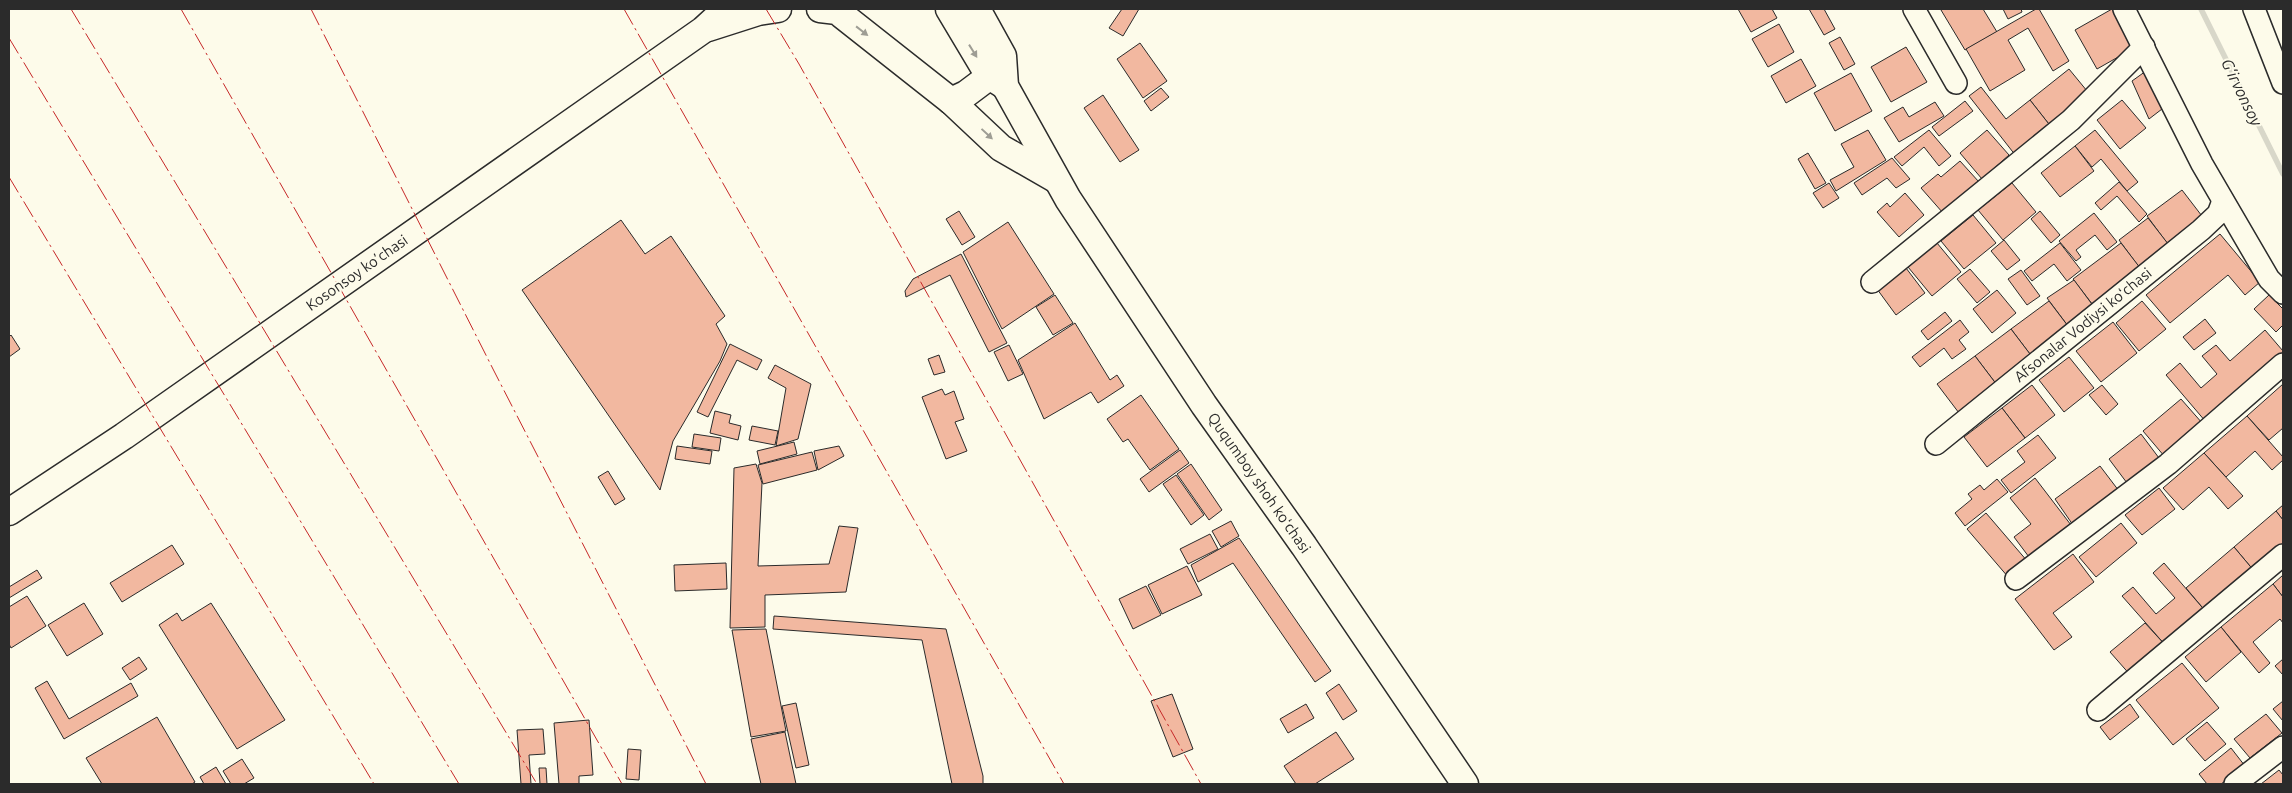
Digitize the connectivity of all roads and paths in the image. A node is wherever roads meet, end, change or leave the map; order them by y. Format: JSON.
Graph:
{"nodes":[{"id":1,"x":726,"y":9,"type":"edge"},
{"id":2,"x":778,"y":9,"type":"edge"},
{"id":3,"x":949,"y":9,"type":"edge"},
{"id":4,"x":977,"y":9,"type":"edge"},
{"id":5,"x":1914,"y":9,"type":"edge"},
{"id":6,"x":2124,"y":9,"type":"edge"},
{"id":7,"x":2254,"y":9,"type":"edge"},
{"id":8,"x":831,"y":10,"type":"edge"},
{"id":9,"x":703,"y":30,"type":"junction"},
{"id":10,"x":2144,"y":47,"type":"junction"},
{"id":11,"x":1002,"y":81,"type":"junction"},
{"id":12,"x":1956,"y":83,"type":"dead end"},
{"id":13,"x":2283,"y":83,"type":"edge"},
{"id":14,"x":951,"y":101,"type":"junction"},
{"id":15,"x":1055,"y":179,"type":"junction"},
{"id":16,"x":2223,"y":201,"type":"junction"},
{"id":17,"x":1872,"y":282,"type":"dead end"},
{"id":18,"x":2283,"y":292,"type":"edge"},
{"id":19,"x":2283,"y":364,"type":"edge"},
{"id":20,"x":1936,"y":444,"type":"dead end"},
{"id":21,"x":9,"y":512,"type":"edge"},
{"id":22,"x":2283,"y":555,"type":"edge"},
{"id":23,"x":2016,"y":579,"type":"dead end"},
{"id":24,"x":2098,"y":710,"type":"dead end"},
{"id":25,"x":2283,"y":747,"type":"edge"},
{"id":26,"x":1465,"y":784,"type":"edge"},
{"id":27,"x":2234,"y":784,"type":"edge"}],
"edges":[{"from":1,"to":9,"type":"main road"},
{"from":2,"to":9,"type":"main road"},
{"from":3,"to":11,"type":"main road","one_way":true},
{"from":4,"to":11,"type":"main road"},
{"from":5,"to":12,"type":"street"},
{"from":6,"to":10,"type":"street"},
{"from":7,"to":13,"type":"street"},
{"from":8,"to":14,"type":"main road","one_way":true},
{"from":9,"to":21,"type":"main road","name":"Kosonsoy ko’chasi"},
{"from":10,"to":16,"type":"street"},
{"from":10,"to":17,"type":"street"},
{"from":11,"to":14,"type":"main road"},
{"from":11,"to":15,"type":"main road","name":"Ququmboy shoh koʻchasi"},
{"from":14,"to":15,"type":"main road","one_way":true},
{"from":15,"to":26,"type":"main road","name":"Ququmboy shoh koʻchasi"},
{"from":16,"to":18,"type":"street"},
{"from":16,"to":20,"type":"street","name":"Afsonalar Vodiysi koʻchasi"},
{"from":19,"to":23,"type":"street"},
{"from":22,"to":24,"type":"street"},
{"from":25,"to":27,"type":"street"}]}
